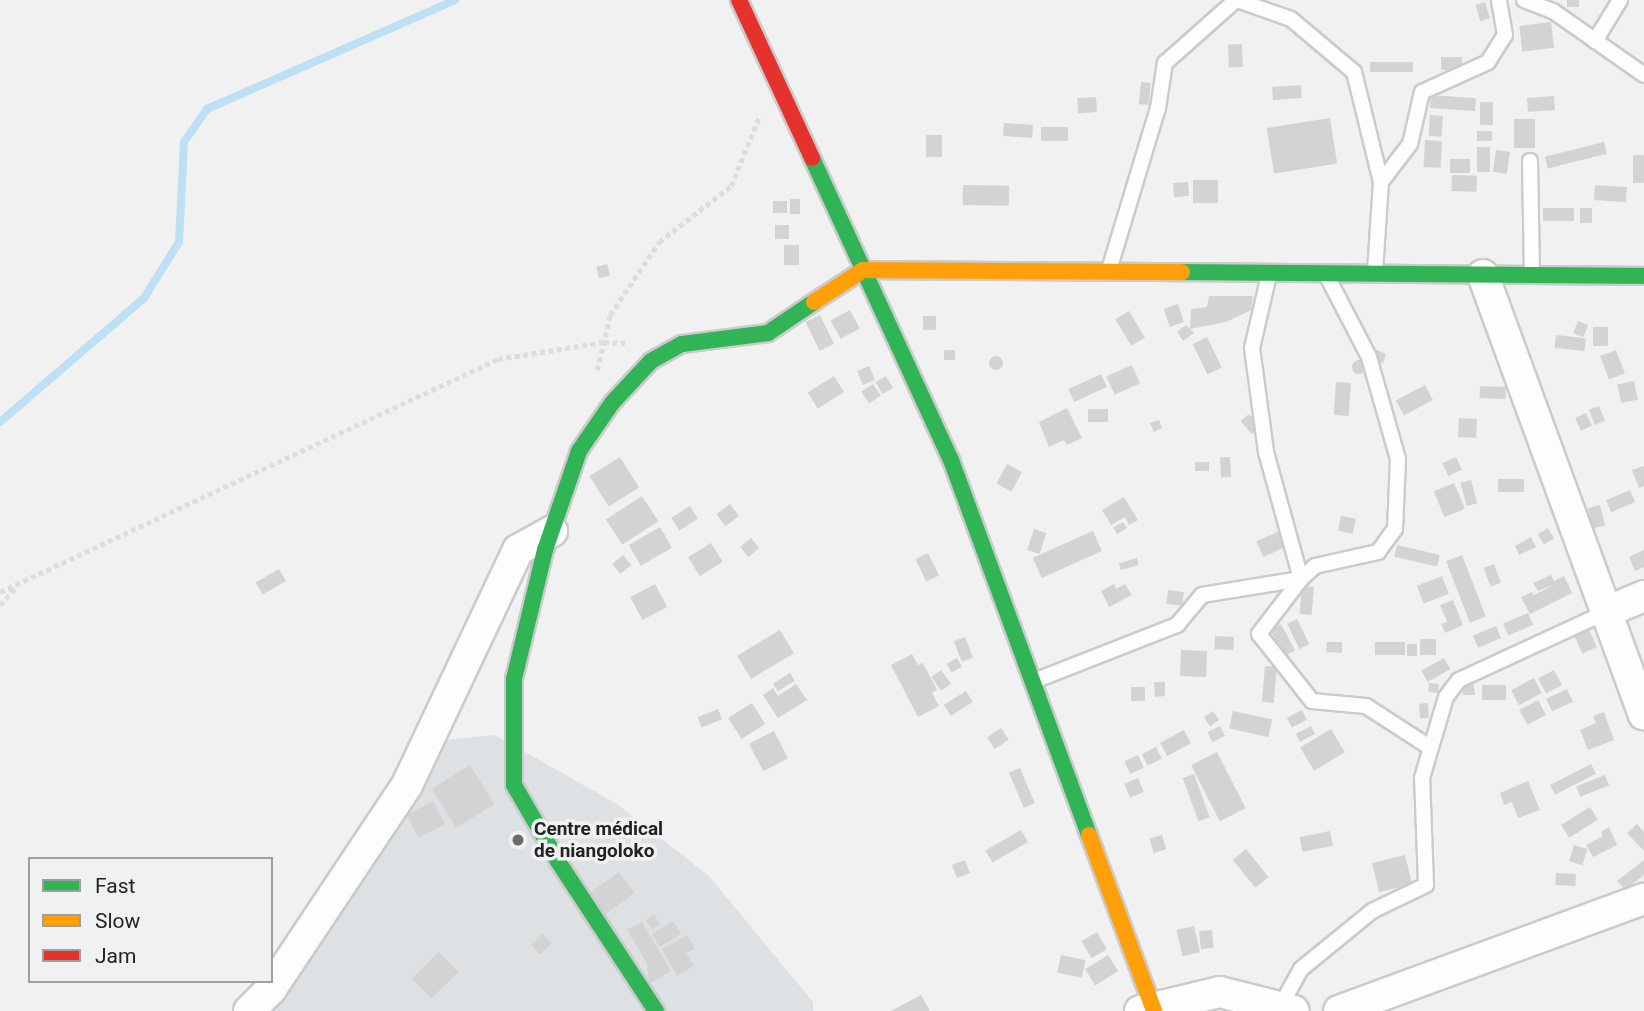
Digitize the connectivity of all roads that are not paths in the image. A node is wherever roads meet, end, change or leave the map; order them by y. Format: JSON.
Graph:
{"nodes":[{"id":1,"x":739,"y":0,"type":"edge"},
{"id":2,"x":1236,"y":0,"type":"edge"},
{"id":3,"x":1499,"y":0,"type":"edge"},
{"id":4,"x":1524,"y":0,"type":"edge"},
{"id":5,"x":1620,"y":0,"type":"edge"},
{"id":6,"x":1595,"y":41,"type":"junction"},
{"id":7,"x":1644,"y":75,"type":"edge"},
{"id":8,"x":1530,"y":161,"type":"dead end"},
{"id":9,"x":1381,"y":182,"type":"junction"},
{"id":10,"x":863,"y":270,"type":"junction"},
{"id":11,"x":1109,"y":272,"type":"junction"},
{"id":12,"x":1269,"y":273,"type":"junction"},
{"id":13,"x":1326,"y":273,"type":"junction"},
{"id":14,"x":1375,"y":274,"type":"junction"},
{"id":15,"x":1483,"y":275,"type":"junction"},
{"id":16,"x":1532,"y":275,"type":"junction"},
{"id":17,"x":1644,"y":276,"type":"edge"},
{"id":18,"x":552,"y":531,"type":"junction"},
{"id":19,"x":1301,"y":579,"type":"junction"},
{"id":20,"x":1644,"y":596,"type":"edge"},
{"id":21,"x":1606,"y":612,"type":"junction"},
{"id":22,"x":1033,"y":681,"type":"junction"},
{"id":23,"x":1644,"y":714,"type":"edge"},
{"id":24,"x":1431,"y":748,"type":"junction"},
{"id":25,"x":1644,"y":899,"type":"edge"},
{"id":26,"x":1149,"y":1009,"type":"edge"},
{"id":27,"x":1287,"y":1009,"type":"edge"},
{"id":28,"x":248,"y":1011,"type":"edge"},
{"id":29,"x":656,"y":1011,"type":"edge"},
{"id":30,"x":1339,"y":1011,"type":"edge"}],
"edges":[{"from":1,"to":10,"type":"street"},
{"from":2,"to":9,"type":"lane"},
{"from":2,"to":11,"type":"lane"},
{"from":3,"to":9,"type":"lane"},
{"from":4,"to":6,"type":"lane"},
{"from":5,"to":6,"type":"lane"},
{"from":6,"to":7,"type":"lane"},
{"from":8,"to":16,"type":"lane"},
{"from":9,"to":14,"type":"lane"},
{"from":10,"to":11,"type":"street"},
{"from":10,"to":18,"type":"street"},
{"from":10,"to":22,"type":"street"},
{"from":11,"to":12,"type":"street"},
{"from":12,"to":13,"type":"street"},
{"from":12,"to":19,"type":"lane"},
{"from":13,"to":14,"type":"street"},
{"from":13,"to":19,"type":"lane"},
{"from":14,"to":15,"type":"street"},
{"from":15,"to":16,"type":"street"},
{"from":15,"to":21,"type":"street"},
{"from":16,"to":17,"type":"street"},
{"from":18,"to":28,"type":"street"},
{"from":18,"to":29,"type":"street"},
{"from":19,"to":22,"type":"lane"},
{"from":19,"to":24,"type":"lane"},
{"from":20,"to":21,"type":"street"},
{"from":21,"to":23,"type":"street"},
{"from":21,"to":24,"type":"lane"},
{"from":22,"to":26,"type":"street"},
{"from":24,"to":27,"type":"lane"},
{"from":25,"to":30,"type":"street"},
{"from":26,"to":27,"type":"street"}]}
